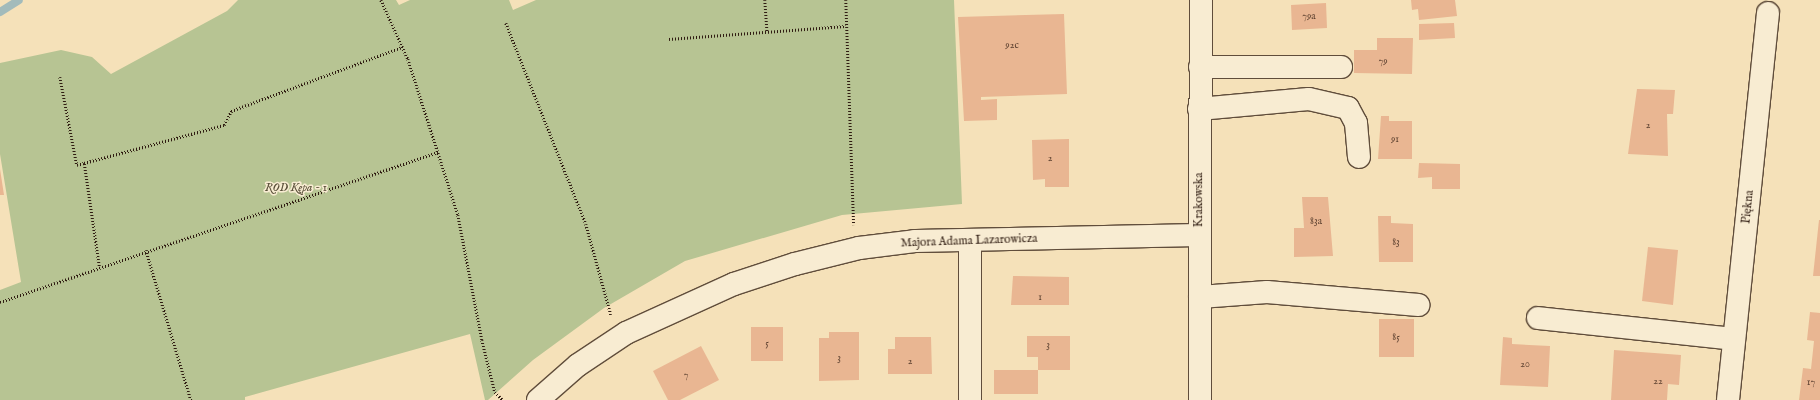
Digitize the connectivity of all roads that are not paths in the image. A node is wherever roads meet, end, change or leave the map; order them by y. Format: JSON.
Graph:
{"nodes":[{"id":1,"x":1200,"y":0,"type":"edge"},
{"id":2,"x":1768,"y":13,"type":"dead end"},
{"id":3,"x":1200,"y":67,"type":"junction"},
{"id":4,"x":1342,"y":67,"type":"dead end"},
{"id":5,"x":1199,"y":109,"type":"junction"},
{"id":6,"x":1359,"y":157,"type":"dead end"},
{"id":7,"x":1200,"y":235,"type":"junction"},
{"id":8,"x":970,"y":240,"type":"junction"},
{"id":9,"x":1200,"y":297,"type":"junction"},
{"id":10,"x":1418,"y":305,"type":"dead end"},
{"id":11,"x":1538,"y":318,"type":"dead end"},
{"id":12,"x":1734,"y":339,"type":"junction"},
{"id":13,"x":538,"y":400,"type":"edge"},
{"id":14,"x":970,"y":400,"type":"edge"},
{"id":15,"x":1200,"y":400,"type":"edge"},
{"id":16,"x":1728,"y":400,"type":"edge"}],
"edges":[{"from":1,"to":3,"type":"street","name":"Krakowska"},
{"from":2,"to":12,"type":"street","name":"Piękna"},
{"from":3,"to":4,"type":"street"},
{"from":3,"to":5,"type":"street","name":"Krakowska"},
{"from":5,"to":6,"type":"street"},
{"from":5,"to":7,"type":"street","name":"Krakowska"},
{"from":7,"to":8,"type":"street","name":"Majora Adama Lazarowicza"},
{"from":7,"to":9,"type":"street","name":"Krakowska"},
{"from":8,"to":13,"type":"street","name":"Majora Adama Lazarowicza"},
{"from":8,"to":14,"type":"street"},
{"from":9,"to":10,"type":"street"},
{"from":9,"to":15,"type":"street","name":"Krakowska"},
{"from":11,"to":12,"type":"street"},
{"from":12,"to":16,"type":"street","name":"Piękna"}]}
